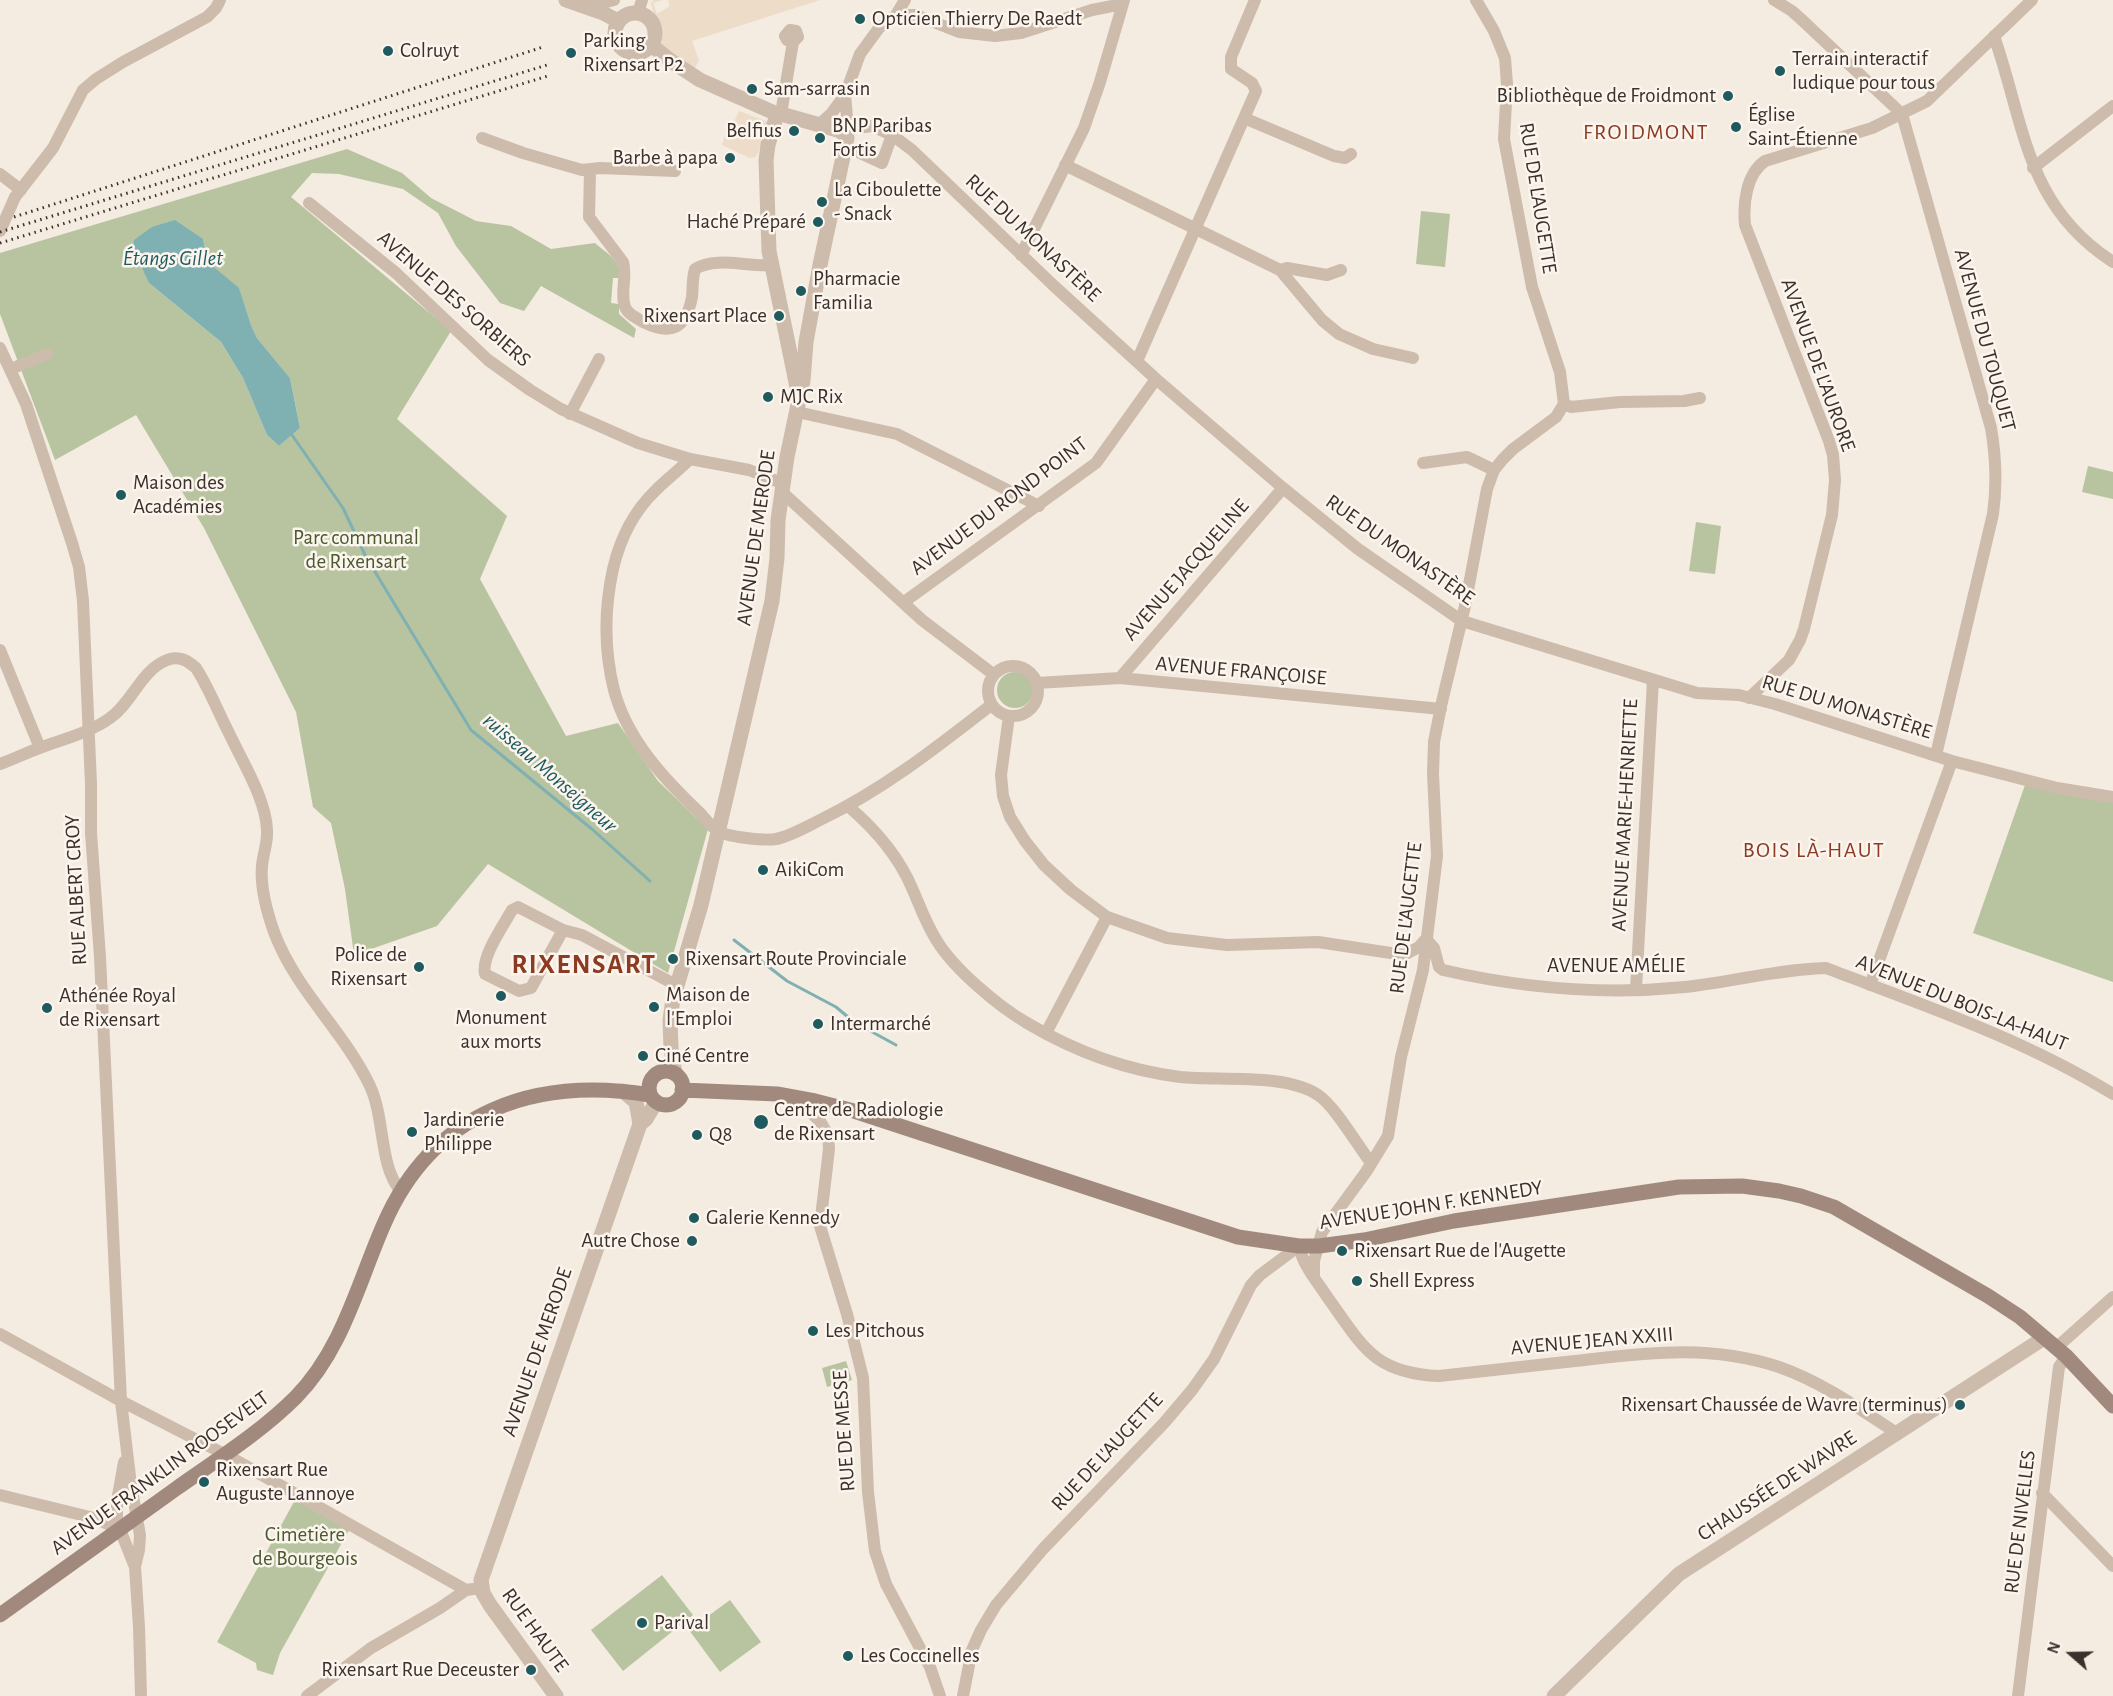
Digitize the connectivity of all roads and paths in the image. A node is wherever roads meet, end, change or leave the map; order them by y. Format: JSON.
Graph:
{"nodes":[{"id":1,"x":220,"y":0,"type":"edge"},
{"id":2,"x":567,"y":0,"type":"edge"},
{"id":3,"x":614,"y":0,"type":"edge"},
{"id":4,"x":905,"y":0,"type":"edge"},
{"id":5,"x":1255,"y":0,"type":"edge"},
{"id":6,"x":1476,"y":0,"type":"edge"},
{"id":7,"x":1774,"y":0,"type":"edge"},
{"id":8,"x":2032,"y":0,"type":"edge"},
{"id":9,"x":1123,"y":2,"type":"edge"},
{"id":10,"x":588,"y":7,"type":"junction"},
{"id":11,"x":640,"y":7,"type":"edge"},
{"id":12,"x":896,"y":15,"type":"junction"},
{"id":13,"x":618,"y":21,"type":"junction"},
{"id":14,"x":1994,"y":36,"type":"junction"},
{"id":15,"x":793,"y":42,"type":"dead end"},
{"id":16,"x":651,"y":45,"type":"junction"},
{"id":17,"x":845,"y":95,"type":"junction"},
{"id":18,"x":2113,"y":106,"type":"edge"},
{"id":19,"x":779,"y":114,"type":"junction"},
{"id":20,"x":1902,"y":114,"type":"junction"},
{"id":21,"x":1244,"y":118,"type":"junction"},
{"id":22,"x":820,"y":124,"type":"junction"},
{"id":23,"x":844,"y":129,"type":"junction"},
{"id":24,"x":892,"y":135,"type":"junction"},
{"id":25,"x":482,"y":138,"type":"dead end"},
{"id":26,"x":845,"y":146,"type":"junction"},
{"id":27,"x":1351,"y":154,"type":"dead end"},
{"id":28,"x":1065,"y":165,"type":"junction"},
{"id":29,"x":2033,"y":168,"type":"junction"},
{"id":30,"x":590,"y":171,"type":"junction"},
{"id":31,"x":675,"y":171,"type":"dead end"},
{"id":32,"x":0,"y":174,"type":"edge"},
{"id":33,"x":21,"y":190,"type":"junction"},
{"id":34,"x":309,"y":203,"type":"dead end"},
{"id":35,"x":1196,"y":229,"type":"junction"},
{"id":36,"x":0,"y":231,"type":"edge"},
{"id":37,"x":1021,"y":255,"type":"junction"},
{"id":38,"x":2113,"y":262,"type":"edge"},
{"id":39,"x":771,"y":265,"type":"junction"},
{"id":40,"x":1280,"y":270,"type":"junction"},
{"id":41,"x":1341,"y":270,"type":"dead end"},
{"id":42,"x":787,"y":342,"type":"junction"},
{"id":43,"x":806,"y":342,"type":"junction"},
{"id":44,"x":0,"y":348,"type":"edge"},
{"id":45,"x":47,"y":354,"type":"dead end"},
{"id":46,"x":1413,"y":358,"type":"dead end"},
{"id":47,"x":599,"y":359,"type":"dead end"},
{"id":48,"x":1137,"y":361,"type":"junction"},
{"id":49,"x":10,"y":369,"type":"junction"},
{"id":50,"x":1156,"y":379,"type":"junction"},
{"id":51,"x":1700,"y":398,"type":"dead end"},
{"id":52,"x":1564,"y":404,"type":"junction"},
{"id":53,"x":798,"y":405,"type":"junction"},
{"id":54,"x":570,"y":414,"type":"junction"},
{"id":55,"x":690,"y":459,"type":"junction"},
{"id":56,"x":1423,"y":463,"type":"dead end"},
{"id":57,"x":1494,"y":470,"type":"junction"},
{"id":58,"x":783,"y":488,"type":"junction"},
{"id":59,"x":1283,"y":488,"type":"junction"},
{"id":60,"x":1040,"y":506,"type":"junction"},
{"id":61,"x":904,"y":602,"type":"junction"},
{"id":62,"x":1462,"y":621,"type":"junction"},
{"id":63,"x":0,"y":650,"type":"edge"},
{"id":64,"x":993,"y":674,"type":"junction"},
{"id":65,"x":1120,"y":678,"type":"junction"},
{"id":66,"x":1653,"y":680,"type":"junction"},
{"id":67,"x":1037,"y":683,"type":"junction"},
{"id":68,"x":1749,"y":698,"type":"junction"},
{"id":69,"x":991,"y":705,"type":"junction"},
{"id":70,"x":1441,"y":710,"type":"junction"},
{"id":71,"x":1009,"y":716,"type":"junction"},
{"id":72,"x":88,"y":729,"type":"junction"},
{"id":73,"x":40,"y":748,"type":"junction"},
{"id":74,"x":1936,"y":755,"type":"junction"},
{"id":75,"x":1952,"y":761,"type":"junction"},
{"id":76,"x":0,"y":765,"type":"edge"},
{"id":77,"x":2113,"y":797,"type":"edge"},
{"id":78,"x":848,"y":806,"type":"junction"},
{"id":79,"x":718,"y":832,"type":"junction"},
{"id":80,"x":1107,"y":917,"type":"junction"},
{"id":81,"x":563,"y":930,"type":"junction"},
{"id":82,"x":1426,"y":939,"type":"junction"},
{"id":83,"x":1826,"y":968,"type":"joint"},
{"id":84,"x":676,"y":985,"type":"junction"},
{"id":85,"x":1870,"y":985,"type":"junction"},
{"id":86,"x":1636,"y":989,"type":"junction"},
{"id":87,"x":1046,"y":1033,"type":"junction"},
{"id":88,"x":675,"y":1074,"type":"junction"},
{"id":89,"x":623,"y":1090,"type":"junction"},
{"id":90,"x":682,"y":1090,"type":"junction"},
{"id":91,"x":2113,"y":1094,"type":"edge"},
{"id":92,"x":794,"y":1096,"type":"junction"},
{"id":93,"x":653,"y":1098,"type":"junction"},
{"id":94,"x":640,"y":1124,"type":"junction"},
{"id":95,"x":1371,"y":1163,"type":"junction"},
{"id":96,"x":400,"y":1190,"type":"junction"},
{"id":97,"x":1299,"y":1246,"type":"junction"},
{"id":98,"x":1319,"y":1246,"type":"junction"},
{"id":99,"x":1314,"y":1278,"type":"junction"},
{"id":100,"x":2113,"y":1297,"type":"edge"},
{"id":101,"x":0,"y":1334,"type":"edge"},
{"id":102,"x":2056,"y":1347,"type":"junction"},
{"id":103,"x":121,"y":1401,"type":"junction"},
{"id":104,"x":2113,"y":1406,"type":"edge"},
{"id":105,"x":1898,"y":1434,"type":"junction"},
{"id":106,"x":126,"y":1443,"type":"junction"},
{"id":107,"x":224,"y":1454,"type":"junction"},
{"id":108,"x":2042,"y":1493,"type":"junction"},
{"id":109,"x":0,"y":1495,"type":"edge"},
{"id":110,"x":137,"y":1517,"type":"junction"},
{"id":111,"x":119,"y":1529,"type":"junction"},
{"id":112,"x":2113,"y":1566,"type":"edge"},
{"id":113,"x":135,"y":1567,"type":"junction"},
{"id":114,"x":474,"y":1589,"type":"junction"},
{"id":115,"x":0,"y":1615,"type":"edge"},
{"id":116,"x":141,"y":1696,"type":"edge"},
{"id":117,"x":307,"y":1696,"type":"edge"},
{"id":118,"x":556,"y":1696,"type":"edge"},
{"id":119,"x":940,"y":1696,"type":"edge"},
{"id":120,"x":963,"y":1696,"type":"edge"},
{"id":121,"x":1554,"y":1696,"type":"edge"},
{"id":122,"x":2018,"y":1696,"type":"edge"}],
"edges":[{"from":1,"to":33,"type":"street"},
{"from":2,"to":10,"type":"street"},
{"from":3,"to":10,"type":"street"},
{"from":4,"to":12,"type":"street"},
{"from":5,"to":21,"type":"street"},
{"from":6,"to":52,"type":"street","name":"RUE DE L'AUGETTE"},
{"from":7,"to":20,"type":"street"},
{"from":8,"to":14,"type":"street"},
{"from":9,"to":12,"type":"street"},
{"from":9,"to":28,"type":"street"},
{"from":10,"to":13,"type":"street"},
{"from":11,"to":13,"type":"street"},
{"from":11,"to":16,"type":"street"},
{"from":12,"to":17,"type":"street"},
{"from":13,"to":16,"type":"street"},
{"from":14,"to":20,"type":"street"},
{"from":14,"to":29,"type":"street"},
{"from":15,"to":19,"type":"street"},
{"from":16,"to":19,"type":"street"},
{"from":17,"to":22,"type":"street"},
{"from":17,"to":23,"type":"street"},
{"from":18,"to":29,"type":"street"},
{"from":19,"to":22,"type":"street"},
{"from":19,"to":39,"type":"street"},
{"from":20,"to":68,"type":"street","name":"AVENUE DE L'AURORE"},
{"from":20,"to":74,"type":"street","name":"AVENUE DU TOUQUET"},
{"from":21,"to":27,"type":"street"},
{"from":21,"to":35,"type":"street"},
{"from":22,"to":23,"type":"street"},
{"from":23,"to":24,"type":"street"},
{"from":23,"to":26,"type":"street","name":"AVENUE DE MERODE"},
{"from":24,"to":26,"type":"street"},
{"from":24,"to":37,"type":"street","name":"RUE DU MONASTÈRE"},
{"from":25,"to":30,"type":"street"},
{"from":26,"to":43,"type":"street","name":"AVENUE DE MERODE"},
{"from":28,"to":35,"type":"street"},
{"from":28,"to":37,"type":"street"},
{"from":29,"to":38,"type":"street"},
{"from":30,"to":31,"type":"street"},
{"from":30,"to":39,"type":"street"},
{"from":32,"to":33,"type":"street"},
{"from":33,"to":36,"type":"street"},
{"from":34,"to":54,"type":"street","name":"AVENUE DES SORBIERS"},
{"from":35,"to":40,"type":"street"},
{"from":35,"to":48,"type":"street"},
{"from":37,"to":48,"type":"street","name":"RUE DU MONASTÈRE"},
{"from":39,"to":42,"type":"street"},
{"from":40,"to":41,"type":"street"},
{"from":40,"to":46,"type":"street"},
{"from":42,"to":43,"type":"street"},
{"from":42,"to":53,"type":"street"},
{"from":43,"to":53,"type":"street","name":"AVENUE DE MERODE"},
{"from":44,"to":49,"type":"street","name":"RUE ALBERT CROY"},
{"from":45,"to":49,"type":"street"},
{"from":47,"to":54,"type":"street"},
{"from":48,"to":50,"type":"street","name":"RUE DU MONASTÈRE"},
{"from":49,"to":72,"type":"street","name":"RUE ALBERT CROY"},
{"from":50,"to":59,"type":"street","name":"RUE DU MONASTÈRE"},
{"from":50,"to":60,"type":"street","name":"AVENUE DU ROND POINT"},
{"from":51,"to":52,"type":"street"},
{"from":52,"to":57,"type":"street","name":"RUE DE L'AUGETTE"},
{"from":53,"to":58,"type":"street","name":"AVENUE DE MERODE"},
{"from":53,"to":60,"type":"street"},
{"from":54,"to":55,"type":"street","name":"AVENUE DES SORBIERS"},
{"from":55,"to":58,"type":"street","name":"AVENUE DES SORBIERS"},
{"from":55,"to":79,"type":"street"},
{"from":56,"to":57,"type":"street"},
{"from":57,"to":62,"type":"street","name":"RUE DE L'AUGETTE"},
{"from":58,"to":61,"type":"street"},
{"from":58,"to":79,"type":"street","name":"AVENUE DE MERODE"},
{"from":59,"to":62,"type":"street","name":"RUE DU MONASTÈRE"},
{"from":59,"to":65,"type":"street","name":"AVENUE JACQUELINE"},
{"from":60,"to":61,"type":"street","name":"AVENUE DU ROND POINT"},
{"from":61,"to":64,"type":"street"},
{"from":62,"to":66,"type":"street","name":"RUE DU MONASTÈRE"},
{"from":62,"to":70,"type":"street","name":"RUE DE L'AUGETTE"},
{"from":63,"to":73,"type":"street"},
{"from":64,"to":67,"type":"street"},
{"from":64,"to":69,"type":"street"},
{"from":65,"to":67,"type":"street","name":"AVENUE FRANÇOISE"},
{"from":65,"to":70,"type":"street","name":"AVENUE FRANÇOISE"},
{"from":66,"to":68,"type":"street","name":"RUE DU MONASTÈRE"},
{"from":66,"to":86,"type":"street","name":"AVENUE MARIE-HENRIETTE"},
{"from":67,"to":71,"type":"street"},
{"from":68,"to":74,"type":"street","name":"RUE DU MONASTÈRE"},
{"from":69,"to":71,"type":"street"},
{"from":69,"to":78,"type":"street"},
{"from":70,"to":82,"type":"street","name":"RUE DE L'AUGETTE"},
{"from":71,"to":80,"type":"street"},
{"from":72,"to":73,"type":"street"},
{"from":72,"to":96,"type":"street"},
{"from":72,"to":103,"type":"street","name":"RUE ALBERT CROY"},
{"from":73,"to":76,"type":"street"},
{"from":74,"to":75,"type":"street","name":"RUE DU MONASTÈRE"},
{"from":75,"to":77,"type":"street","name":"RUE DU MONASTÈRE"},
{"from":75,"to":85,"type":"street"},
{"from":78,"to":79,"type":"street"},
{"from":78,"to":87,"type":"street"},
{"from":79,"to":84,"type":"street","name":"AVENUE DE MERODE"},
{"from":80,"to":82,"type":"street"},
{"from":80,"to":87,"type":"street"},
{"from":81,"to":81,"type":"street"},
{"from":81,"to":84,"type":"street"},
{"from":82,"to":86,"type":"street","name":"AVENUE AMÉLIE"},
{"from":82,"to":95,"type":"street","name":"RUE DE L'AUGETTE"},
{"from":83,"to":85,"type":"street","name":"AVENUE DU BOIS-LA-HAUT"},
{"from":83,"to":86,"type":"street","name":"AVENUE AMÉLIE"},
{"from":84,"to":88,"type":"street","name":"AVENUE DE MERODE"},
{"from":85,"to":91,"type":"street","name":"AVENUE DU BOIS-LA-HAUT"},
{"from":87,"to":95,"type":"street"},
{"from":88,"to":90,"type":"main road"},
{"from":88,"to":93,"type":"main road"},
{"from":89,"to":93,"type":"main road","name":"AVENUE FRANKLIN ROOSEVELT"},
{"from":89,"to":94,"type":"street"},
{"from":89,"to":96,"type":"main road","name":"AVENUE FRANKLIN ROOSEVELT"},
{"from":90,"to":92,"type":"main road","name":"AVENUE JOHN F. KENNEDY"},
{"from":90,"to":93,"type":"main road"},
{"from":92,"to":97,"type":"main road","name":"AVENUE JOHN F. KENNEDY"},
{"from":92,"to":119,"type":"street","name":"RUE DE MESSE"},
{"from":93,"to":94,"type":"street","name":"AVENUE DE MERODE"},
{"from":94,"to":114,"type":"street","name":"AVENUE DE MERODE"},
{"from":95,"to":98,"type":"street","name":"RUE DE L'AUGETTE"},
{"from":96,"to":107,"type":"main road","name":"AVENUE FRANKLIN ROOSEVELT"},
{"from":97,"to":98,"type":"main road","name":"AVENUE JOHN F. KENNEDY"},
{"from":97,"to":99,"type":"street","name":"AVENUE JEAN XXIII"},
{"from":97,"to":120,"type":"street","name":"RUE DE L'AUGETTE"},
{"from":98,"to":99,"type":"street"},
{"from":98,"to":102,"type":"main road","name":"AVENUE JOHN F. KENNEDY"},
{"from":99,"to":105,"type":"street","name":"AVENUE JEAN XXIII"},
{"from":100,"to":102,"type":"street"},
{"from":101,"to":103,"type":"street"},
{"from":102,"to":104,"type":"main road","name":"AVENUE JOHN F. KENNEDY"},
{"from":102,"to":105,"type":"street","name":"CHAUSSÉE DE WAVRE"},
{"from":102,"to":108,"type":"street","name":"RUE DE NIVELLES"},
{"from":103,"to":106,"type":"street","name":"RUE ALBERT CROY"},
{"from":103,"to":107,"type":"street"},
{"from":105,"to":121,"type":"street","name":"CHAUSSÉE DE WAVRE"},
{"from":106,"to":110,"type":"street","name":"RUE ALBERT CROY"},
{"from":106,"to":111,"type":"street","name":"RUE ALBERT CROY"},
{"from":107,"to":110,"type":"main road","name":"AVENUE FRANKLIN ROOSEVELT"},
{"from":107,"to":114,"type":"street"},
{"from":108,"to":112,"type":"street"},
{"from":108,"to":122,"type":"street","name":"RUE DE NIVELLES"},
{"from":109,"to":111,"type":"street"},
{"from":110,"to":111,"type":"main road","name":"AVENUE FRANKLIN ROOSEVELT"},
{"from":110,"to":113,"type":"street","name":"RUE ALBERT CROY"},
{"from":111,"to":113,"type":"street"},
{"from":111,"to":115,"type":"main road","name":"AVENUE FRANKLIN ROOSEVELT"},
{"from":113,"to":116,"type":"street"},
{"from":114,"to":117,"type":"street"},
{"from":114,"to":118,"type":"street","name":"RUE HAUTE"}]}
